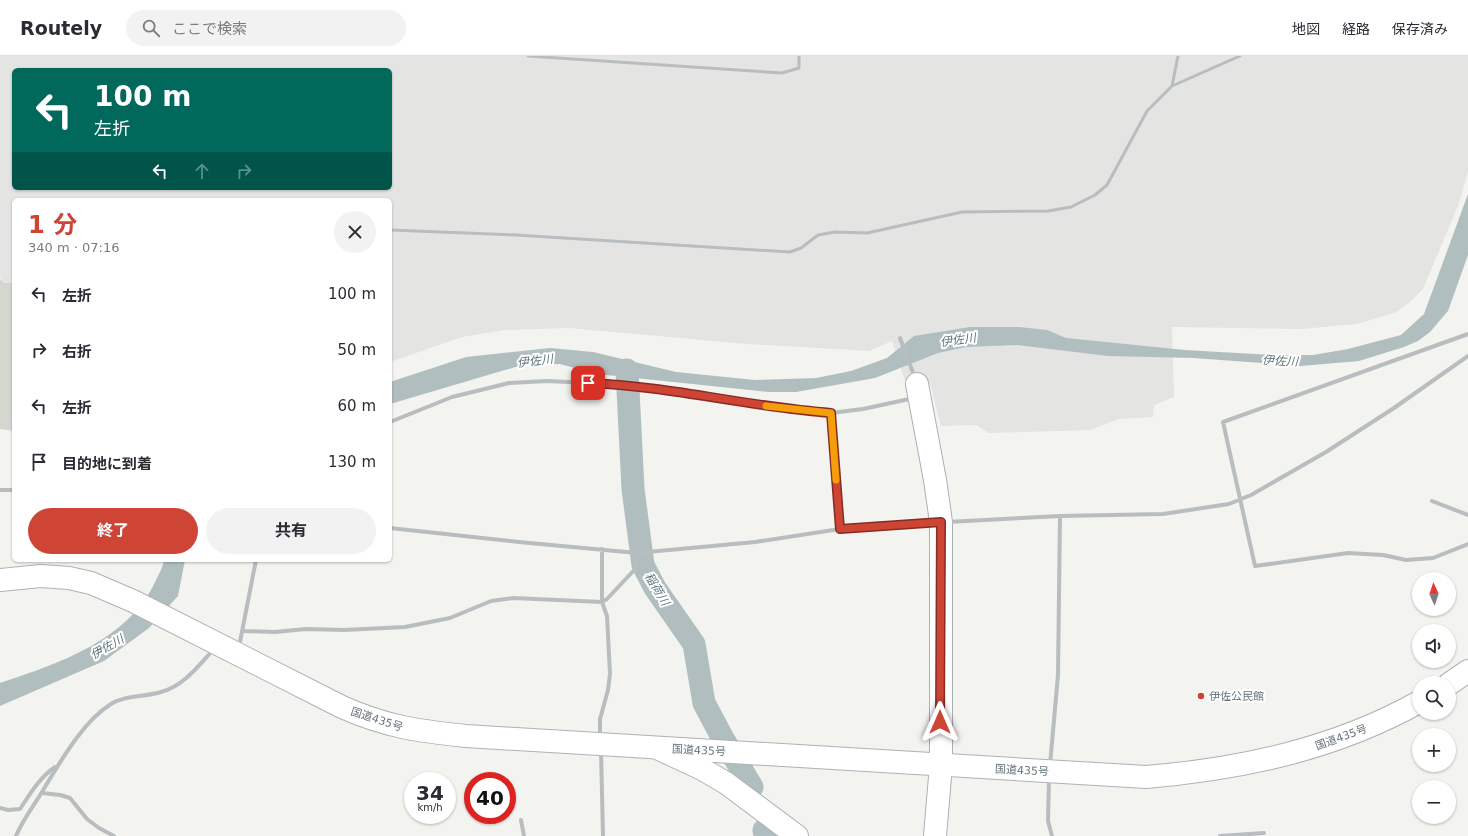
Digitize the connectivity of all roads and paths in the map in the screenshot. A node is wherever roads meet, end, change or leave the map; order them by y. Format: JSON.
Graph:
{"nodes":[{"id":1,"x":528,"y":56,"type":"edge"},
{"id":2,"x":799,"y":56,"type":"edge"},
{"id":3,"x":1178,"y":56,"type":"edge"},
{"id":4,"x":1240,"y":56,"type":"edge"},
{"id":5,"x":1172,"y":86,"type":"junction"},
{"id":6,"x":392,"y":230,"type":"edge"},
{"id":7,"x":1468,"y":334,"type":"edge"},
{"id":8,"x":900,"y":338,"type":"dead end"},
{"id":9,"x":1468,"y":356,"type":"edge"},
{"id":10,"x":919,"y":390,"type":"junction"},
{"id":11,"x":831,"y":413,"type":"junction"},
{"id":12,"x":392,"y":421,"type":"edge"},
{"id":13,"x":0,"y":490,"type":"edge"},
{"id":14,"x":12,"y":490,"type":"edge"},
{"id":15,"x":1240,"y":500,"type":"junction"},
{"id":16,"x":1432,"y":500,"type":"dead end"},
{"id":17,"x":1468,"y":515,"type":"edge"},
{"id":18,"x":1060,"y":516,"type":"junction"},
{"id":19,"x":941,"y":522,"type":"junction"},
{"id":20,"x":392,"y":528,"type":"edge"},
{"id":21,"x":840,"y":529,"type":"junction"},
{"id":22,"x":1468,"y":544,"type":"edge"},
{"id":23,"x":602,"y":549,"type":"junction"},
{"id":24,"x":637,"y":553,"type":"junction"},
{"id":25,"x":256,"y":562,"type":"edge"},
{"id":26,"x":0,"y":580,"type":"edge"},
{"id":27,"x":602,"y":602,"type":"junction"},
{"id":28,"x":244,"y":631,"type":"junction"},
{"id":29,"x":218,"y":644,"type":"junction"},
{"id":30,"x":238,"y":654,"type":"junction"},
{"id":31,"x":1468,"y":671,"type":"edge"},
{"id":32,"x":1456,"y":679,"type":"edge"},
{"id":33,"x":1412,"y":705,"type":"edge"},
{"id":34,"x":601,"y":744,"type":"junction"},
{"id":35,"x":656,"y":747,"type":"junction"},
{"id":36,"x":941,"y":765,"type":"junction"},
{"id":37,"x":56,"y":767,"type":"junction"},
{"id":38,"x":1049,"y":771,"type":"junction"},
{"id":39,"x":42,"y":793,"type":"junction"},
{"id":40,"x":0,"y":808,"type":"edge"},
{"id":41,"x":521,"y":820,"type":"dead end"},
{"id":42,"x":1264,"y":833,"type":"dead end"},
{"id":43,"x":16,"y":836,"type":"edge"},
{"id":44,"x":114,"y":836,"type":"edge"},
{"id":45,"x":524,"y":836,"type":"edge"},
{"id":46,"x":603,"y":836,"type":"edge"},
{"id":47,"x":797,"y":836,"type":"edge"},
{"id":48,"x":935,"y":836,"type":"edge"},
{"id":49,"x":1052,"y":836,"type":"edge"},
{"id":50,"x":1220,"y":836,"type":"edge"}],
"edges":[{"from":1,"to":2,"type":"lane"},
{"from":3,"to":5,"type":"lane"},
{"from":4,"to":5,"type":"lane"},
{"from":5,"to":6,"type":"lane"},
{"from":7,"to":15,"type":"street"},
{"from":8,"to":10,"type":"street"},
{"from":9,"to":15,"type":"street"},
{"from":10,"to":11,"type":"street"},
{"from":10,"to":19,"type":"main road"},
{"from":11,"to":12,"type":"street"},
{"from":11,"to":21,"type":"street"},
{"from":13,"to":14,"type":"street"},
{"from":15,"to":18,"type":"street"},
{"from":15,"to":22,"type":"street"},
{"from":16,"to":17,"type":"street"},
{"from":18,"to":19,"type":"street"},
{"from":18,"to":38,"type":"street"},
{"from":19,"to":21,"type":"street"},
{"from":19,"to":36,"type":"main road"},
{"from":20,"to":23,"type":"street"},
{"from":21,"to":24,"type":"street"},
{"from":23,"to":24,"type":"street"},
{"from":23,"to":27,"type":"street"},
{"from":24,"to":27,"type":"street"},
{"from":25,"to":28,"type":"street"},
{"from":26,"to":29,"type":"main road","name":"国道435号"},
{"from":27,"to":28,"type":"street"},
{"from":27,"to":34,"type":"street"},
{"from":28,"to":30,"type":"street"},
{"from":29,"to":30,"type":"main road","name":"国道435号"},
{"from":29,"to":37,"type":"street"},
{"from":30,"to":34,"type":"main road","name":"国道435号"},
{"from":31,"to":32,"type":"main road"},
{"from":33,"to":38,"type":"main road","name":"国道435号"},
{"from":34,"to":35,"type":"main road","name":"国道435号"},
{"from":34,"to":46,"type":"street"},
{"from":35,"to":36,"type":"main road","name":"国道435号"},
{"from":35,"to":47,"type":"main road"},
{"from":36,"to":38,"type":"main road","name":"国道435号"},
{"from":36,"to":48,"type":"main road"},
{"from":37,"to":39,"type":"street"},
{"from":37,"to":40,"type":"street"},
{"from":38,"to":49,"type":"street"},
{"from":39,"to":43,"type":"street"},
{"from":39,"to":44,"type":"street"},
{"from":41,"to":45,"type":"street"},
{"from":42,"to":50,"type":"street"}]}
